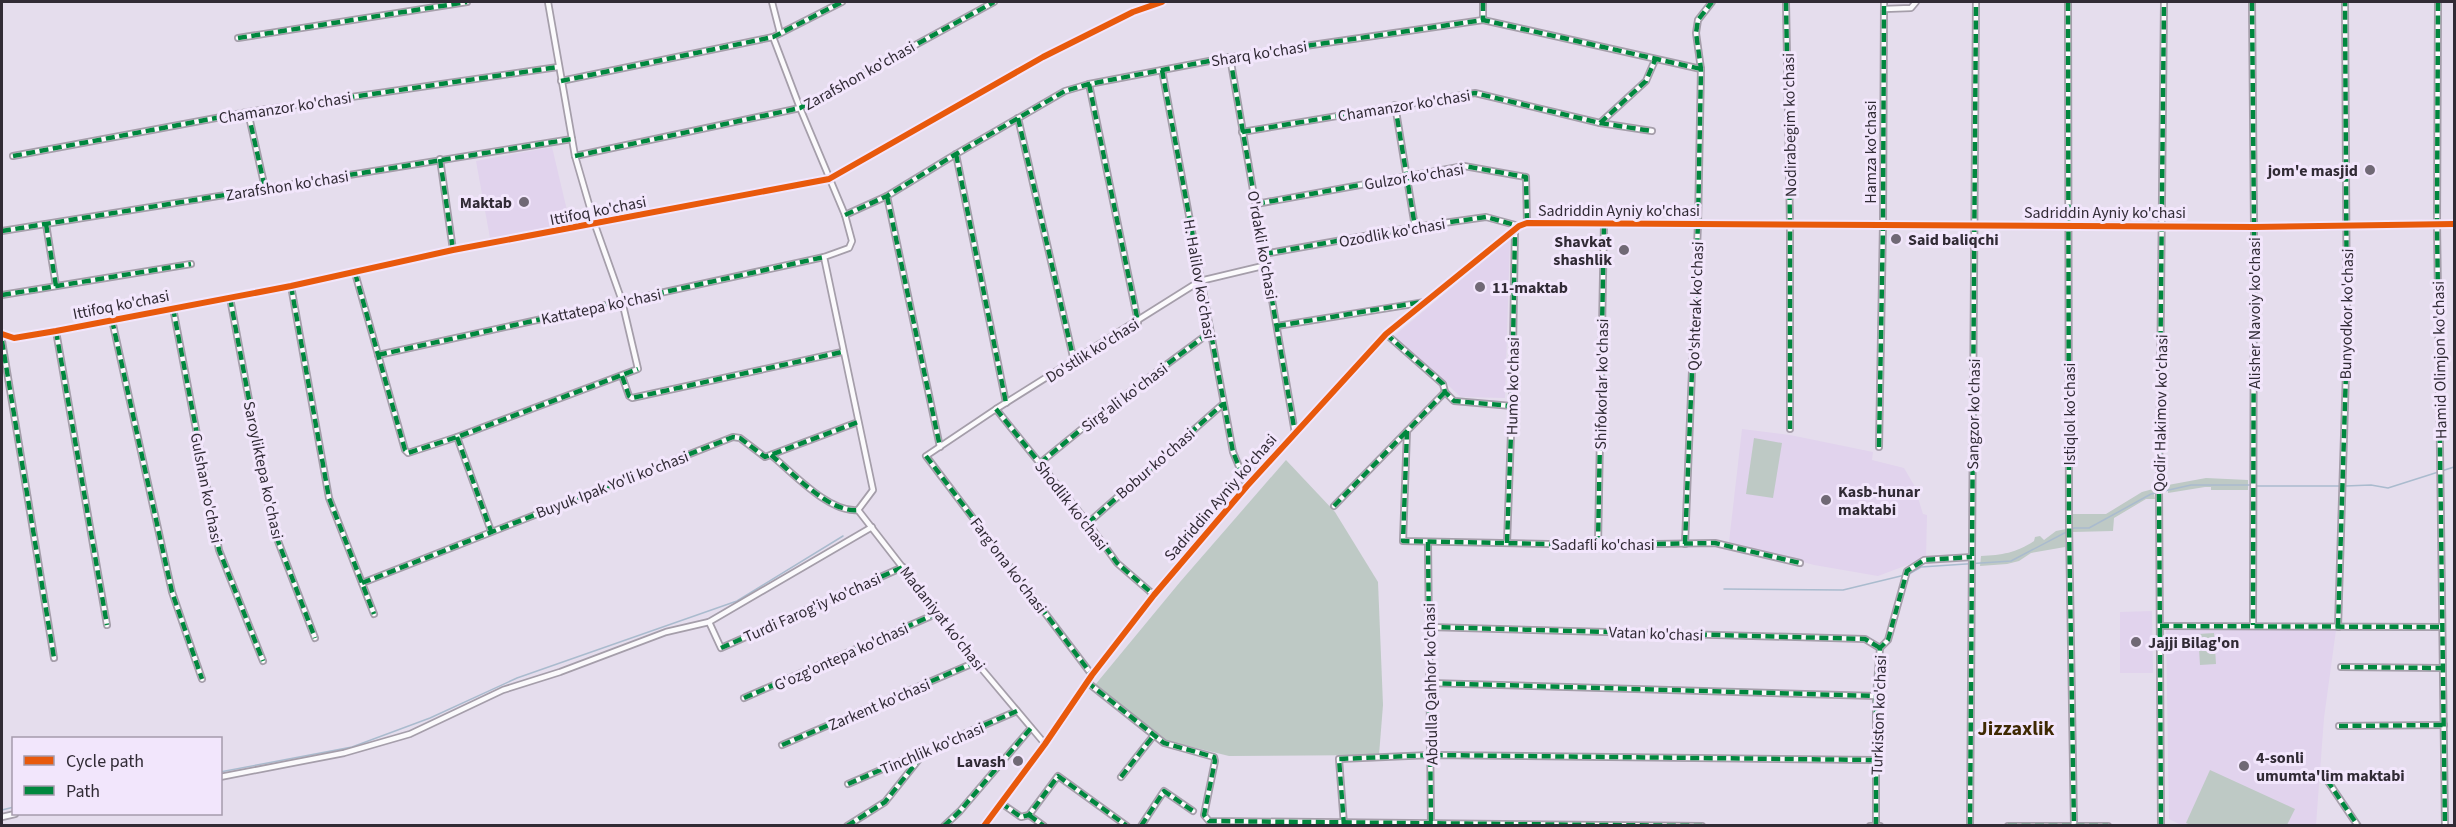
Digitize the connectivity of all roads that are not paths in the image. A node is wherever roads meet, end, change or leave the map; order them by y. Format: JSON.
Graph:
{"nodes":[{"id":1,"x":467,"y":2,"type":"edge"},
{"id":2,"x":548,"y":2,"type":"edge"},
{"id":3,"x":772,"y":2,"type":"edge"},
{"id":4,"x":842,"y":2,"type":"edge"},
{"id":5,"x":994,"y":2,"type":"edge"},
{"id":6,"x":1162,"y":2,"type":"edge"},
{"id":7,"x":1483,"y":2,"type":"edge"},
{"id":8,"x":1712,"y":2,"type":"edge"},
{"id":9,"x":1786,"y":2,"type":"edge"},
{"id":10,"x":1884,"y":2,"type":"edge"},
{"id":11,"x":1916,"y":2,"type":"edge"},
{"id":12,"x":1976,"y":2,"type":"edge"},
{"id":13,"x":2068,"y":2,"type":"edge"},
{"id":14,"x":2164,"y":2,"type":"edge"},
{"id":15,"x":2252,"y":2,"type":"edge"},
{"id":16,"x":2345,"y":2,"type":"edge"},
{"id":17,"x":2438,"y":2,"type":"edge"},
{"id":18,"x":1884,"y":9,"type":"junction"},
{"id":19,"x":1483,"y":20,"type":"junction"},
{"id":20,"x":780,"y":33,"type":"junction"},
{"id":21,"x":773,"y":37,"type":"junction"},
{"id":22,"x":238,"y":38,"type":"dead end"},
{"id":23,"x":1230,"y":57,"type":"junction"},
{"id":24,"x":1655,"y":60,"type":"junction"},
{"id":25,"x":558,"y":67,"type":"junction"},
{"id":26,"x":1701,"y":69,"type":"junction"},
{"id":27,"x":1162,"y":70,"type":"junction"},
{"id":28,"x":561,"y":81,"type":"junction"},
{"id":29,"x":1089,"y":84,"type":"junction"},
{"id":30,"x":1395,"y":105,"type":"junction"},
{"id":31,"x":800,"y":108,"type":"junction"},
{"id":32,"x":248,"y":112,"type":"junction"},
{"id":33,"x":1018,"y":118,"type":"junction"},
{"id":34,"x":1600,"y":123,"type":"junction"},
{"id":35,"x":1652,"y":131,"type":"dead end"},
{"id":36,"x":1242,"y":132,"type":"junction"},
{"id":37,"x":572,"y":139,"type":"junction"},
{"id":38,"x":956,"y":154,"type":"junction"},
{"id":39,"x":13,"y":156,"type":"dead end"},
{"id":40,"x":575,"y":156,"type":"junction"},
{"id":41,"x":440,"y":159,"type":"junction"},
{"id":42,"x":1405,"y":176,"type":"junction"},
{"id":43,"x":829,"y":179,"type":"junction"},
{"id":44,"x":265,"y":188,"type":"junction"},
{"id":45,"x":887,"y":196,"type":"junction"},
{"id":46,"x":1256,"y":204,"type":"junction"},
{"id":47,"x":845,"y":215,"type":"junction"},
{"id":48,"x":1527,"y":223,"type":"junction"},
{"id":49,"x":1698,"y":223,"type":"junction"},
{"id":50,"x":46,"y":224,"type":"junction"},
{"id":51,"x":1604,"y":224,"type":"junction"},
{"id":52,"x":1791,"y":224,"type":"junction"},
{"id":53,"x":1883,"y":224,"type":"junction"},
{"id":54,"x":1975,"y":224,"type":"junction"},
{"id":55,"x":2437,"y":224,"type":"junction"},
{"id":56,"x":2454,"y":224,"type":"edge"},
{"id":57,"x":595,"y":225,"type":"junction"},
{"id":58,"x":2069,"y":226,"type":"junction"},
{"id":59,"x":2163,"y":226,"type":"junction"},
{"id":60,"x":2348,"y":226,"type":"junction"},
{"id":61,"x":1415,"y":227,"type":"junction"},
{"id":62,"x":1517,"y":227,"type":"junction"},
{"id":63,"x":2254,"y":227,"type":"junction"},
{"id":64,"x":2,"y":231,"type":"edge"},
{"id":65,"x":453,"y":250,"type":"junction"},
{"id":66,"x":1264,"y":254,"type":"junction"},
{"id":67,"x":824,"y":257,"type":"junction"},
{"id":68,"x":191,"y":264,"type":"dead end"},
{"id":69,"x":1267,"y":265,"type":"junction"},
{"id":70,"x":355,"y":273,"type":"junction"},
{"id":71,"x":1200,"y":281,"type":"junction"},
{"id":72,"x":57,"y":286,"type":"junction"},
{"id":73,"x":291,"y":286,"type":"junction"},
{"id":74,"x":2,"y":295,"type":"edge"},
{"id":75,"x":230,"y":298,"type":"junction"},
{"id":76,"x":1428,"y":301,"type":"junction"},
{"id":77,"x":622,"y":302,"type":"junction"},
{"id":78,"x":173,"y":308,"type":"junction"},
{"id":79,"x":112,"y":320,"type":"junction"},
{"id":80,"x":1138,"y":322,"type":"junction"},
{"id":81,"x":1277,"y":326,"type":"junction"},
{"id":82,"x":56,"y":330,"type":"junction"},
{"id":83,"x":1209,"y":333,"type":"junction"},
{"id":84,"x":2,"y":334,"type":"edge"},
{"id":85,"x":1386,"y":334,"type":"junction"},
{"id":86,"x":2,"y":341,"type":"edge"},
{"id":87,"x":842,"y":352,"type":"junction"},
{"id":88,"x":378,"y":354,"type":"junction"},
{"id":89,"x":1074,"y":361,"type":"junction"},
{"id":90,"x":622,"y":376,"type":"junction"},
{"id":91,"x":1445,"y":392,"type":"junction"},
{"id":92,"x":1006,"y":403,"type":"junction"},
{"id":93,"x":1223,"y":404,"type":"junction"},
{"id":94,"x":1512,"y":406,"type":"junction"},
{"id":95,"x":996,"y":409,"type":"junction"},
{"id":96,"x":858,"y":422,"type":"junction"},
{"id":97,"x":1790,"y":429,"type":"dead end"},
{"id":98,"x":1407,"y":431,"type":"junction"},
{"id":99,"x":1295,"y":433,"type":"junction"},
{"id":100,"x":457,"y":437,"type":"junction"},
{"id":101,"x":940,"y":447,"type":"junction"},
{"id":102,"x":1879,"y":447,"type":"dead end"},
{"id":103,"x":771,"y":455,"type":"junction"},
{"id":104,"x":926,"y":456,"type":"joint"},
{"id":105,"x":1040,"y":463,"type":"junction"},
{"id":106,"x":1246,"y":486,"type":"junction"},
{"id":107,"x":1334,"y":506,"type":"dead end"},
{"id":108,"x":858,"y":510,"type":"junction"},
{"id":109,"x":1088,"y":523,"type":"junction"},
{"id":110,"x":872,"y":527,"type":"junction"},
{"id":111,"x":491,"y":531,"type":"junction"},
{"id":112,"x":1428,"y":542,"type":"junction"},
{"id":113,"x":1507,"y":543,"type":"junction"},
{"id":114,"x":1685,"y":544,"type":"junction"},
{"id":115,"x":1598,"y":545,"type":"junction"},
{"id":116,"x":1972,"y":557,"type":"junction"},
{"id":117,"x":1800,"y":562,"type":"dead end"},
{"id":118,"x":903,"y":567,"type":"junction"},
{"id":119,"x":362,"y":583,"type":"junction"},
{"id":120,"x":1154,"y":595,"type":"junction"},
{"id":121,"x":938,"y":613,"type":"junction"},
{"id":122,"x":374,"y":614,"type":"dead end"},
{"id":123,"x":709,"y":622,"type":"junction"},
{"id":124,"x":107,"y":625,"type":"dead end"},
{"id":125,"x":2253,"y":625,"type":"junction"},
{"id":126,"x":2160,"y":626,"type":"junction"},
{"id":127,"x":1428,"y":627,"type":"junction"},
{"id":128,"x":2338,"y":627,"type":"junction"},
{"id":129,"x":2442,"y":627,"type":"junction"},
{"id":130,"x":315,"y":638,"type":"dead end"},
{"id":131,"x":1880,"y":648,"type":"junction"},
{"id":132,"x":54,"y":658,"type":"dead end"},
{"id":133,"x":263,"y":661,"type":"dead end"},
{"id":134,"x":976,"y":662,"type":"junction"},
{"id":135,"x":2342,"y":667,"type":"dead end"},
{"id":136,"x":2442,"y":668,"type":"junction"},
{"id":137,"x":1092,"y":675,"type":"junction"},
{"id":138,"x":202,"y":678,"type":"dead end"},
{"id":139,"x":1087,"y":682,"type":"junction"},
{"id":140,"x":1430,"y":683,"type":"junction"},
{"id":141,"x":1876,"y":696,"type":"junction"},
{"id":142,"x":744,"y":699,"type":"dead end"},
{"id":143,"x":1017,"y":711,"type":"junction"},
{"id":144,"x":2444,"y":725,"type":"junction"},
{"id":145,"x":2339,"y":726,"type":"dead end"},
{"id":146,"x":1031,"y":728,"type":"junction"},
{"id":147,"x":1154,"y":735,"type":"junction"},
{"id":148,"x":1045,"y":744,"type":"junction"},
{"id":149,"x":782,"y":745,"type":"dead end"},
{"id":150,"x":925,"y":751,"type":"junction"},
{"id":151,"x":1431,"y":755,"type":"junction"},
{"id":152,"x":1876,"y":760,"type":"junction"},
{"id":153,"x":222,"y":777,"type":"edge"},
{"id":154,"x":1120,"y":777,"type":"dead end"},
{"id":155,"x":2327,"y":780,"type":"dead end"},
{"id":156,"x":848,"y":784,"type":"dead end"},
{"id":157,"x":1001,"y":803,"type":"junction"},
{"id":158,"x":1193,"y":811,"type":"dead end"},
{"id":159,"x":1029,"y":815,"type":"junction"},
{"id":160,"x":1227,"y":824,"type":"edge"},
{"id":161,"x":1344,"y":824,"type":"edge"},
{"id":162,"x":851,"y":825,"type":"edge"},
{"id":163,"x":944,"y":825,"type":"edge"},
{"id":164,"x":987,"y":825,"type":"edge"},
{"id":165,"x":1044,"y":825,"type":"edge"},
{"id":166,"x":1127,"y":825,"type":"edge"},
{"id":167,"x":1141,"y":825,"type":"edge"},
{"id":168,"x":1431,"y":825,"type":"edge"},
{"id":169,"x":1702,"y":825,"type":"edge"},
{"id":170,"x":1870,"y":825,"type":"edge"},
{"id":171,"x":1878,"y":825,"type":"edge"},
{"id":172,"x":1970,"y":825,"type":"edge"},
{"id":173,"x":2008,"y":825,"type":"edge"},
{"id":174,"x":2074,"y":825,"type":"edge"},
{"id":175,"x":2108,"y":825,"type":"edge"},
{"id":176,"x":2161,"y":825,"type":"edge"},
{"id":177,"x":2358,"y":825,"type":"edge"},
{"id":178,"x":2445,"y":825,"type":"edge"}],
"edges":[{"from":1,"to":22,"type":"street"},
{"from":2,"to":25,"type":"street"},
{"from":3,"to":20,"type":"street"},
{"from":4,"to":20,"type":"street"},
{"from":5,"to":31,"type":"street","name":"Zarafshon ko'chasi"},
{"from":6,"to":43,"type":"street","name":"Ittifoq ko'chasi"},
{"from":7,"to":19,"type":"street"},
{"from":8,"to":26,"type":"street","name":"Qo'shterak ko'chasi"},
{"from":9,"to":52,"type":"street","name":"Nodirabegim ko'chasi"},
{"from":10,"to":18,"type":"street","name":"Hamza ko'chasi"},
{"from":11,"to":18,"type":"street"},
{"from":12,"to":54,"type":"street","name":"Sangzor ko'chasi"},
{"from":13,"to":58,"type":"street","name":"Istiqlol ko'chasi"},
{"from":14,"to":59,"type":"street","name":"Qodir Hakimov ko'chasi"},
{"from":15,"to":63,"type":"street","name":"Alisher Navoiy ko'chasi"},
{"from":16,"to":60,"type":"street","name":"Bunyodkor ko'chasi"},
{"from":17,"to":55,"type":"street","name":"Hamid Olimjon ko'chasi"},
{"from":18,"to":53,"type":"street","name":"Hamza ko'chasi"},
{"from":19,"to":23,"type":"street","name":"Sharq ko'chasi"},
{"from":19,"to":24,"type":"street","name":"Sharq ko'chasi"},
{"from":20,"to":21,"type":"street"},
{"from":21,"to":28,"type":"street"},
{"from":21,"to":31,"type":"street"},
{"from":23,"to":27,"type":"street","name":"Sharq ko'chasi"},
{"from":23,"to":36,"type":"street","name":"O'rdakli ko'chasi"},
{"from":24,"to":26,"type":"street","name":"Sharq ko'chasi"},
{"from":24,"to":34,"type":"street"},
{"from":25,"to":28,"type":"street"},
{"from":25,"to":32,"type":"street","name":"Chamanzor ko'chasi"},
{"from":26,"to":49,"type":"street","name":"Qo'shterak ko'chasi"},
{"from":27,"to":29,"type":"street","name":"Sharq ko'chasi"},
{"from":27,"to":71,"type":"street","name":"H. Halilov ko'chasi"},
{"from":28,"to":37,"type":"street"},
{"from":29,"to":33,"type":"street","name":"Sharq ko'chasi"},
{"from":29,"to":80,"type":"street"},
{"from":30,"to":34,"type":"street","name":"Chamanzor ko'chasi"},
{"from":30,"to":36,"type":"street","name":"Chamanzor ko'chasi"},
{"from":30,"to":42,"type":"street"},
{"from":31,"to":40,"type":"street","name":"Zarafshon ko'chasi"},
{"from":31,"to":43,"type":"street"},
{"from":32,"to":39,"type":"street","name":"Chamanzor ko'chasi"},
{"from":32,"to":44,"type":"street"},
{"from":33,"to":38,"type":"street","name":"Sharq ko'chasi"},
{"from":33,"to":89,"type":"street"},
{"from":34,"to":35,"type":"street","name":"Chamanzor ko'chasi"},
{"from":36,"to":46,"type":"street","name":"O'rdakli ko'chasi"},
{"from":37,"to":40,"type":"street"},
{"from":37,"to":41,"type":"street","name":"Zarafshon ko'chasi"},
{"from":38,"to":45,"type":"street","name":"Sharq ko'chasi"},
{"from":38,"to":92,"type":"street"},
{"from":40,"to":57,"type":"street"},
{"from":41,"to":44,"type":"street","name":"Zarafshon ko'chasi"},
{"from":41,"to":65,"type":"street"},
{"from":42,"to":46,"type":"street","name":"Gulzor ko'chasi"},
{"from":42,"to":48,"type":"street","name":"Gulzor ko'chasi"},
{"from":42,"to":61,"type":"street"},
{"from":43,"to":47,"type":"street"},
{"from":43,"to":57,"type":"street","name":"Ittifoq ko'chasi"},
{"from":44,"to":50,"type":"street","name":"Zarafshon ko'chasi"},
{"from":45,"to":47,"type":"street","name":"Sharq ko'chasi"},
{"from":45,"to":101,"type":"street"},
{"from":46,"to":66,"type":"street","name":"O'rdakli ko'chasi"},
{"from":47,"to":67,"type":"street","name":"Kattatepa ko'chasi"},
{"from":48,"to":51,"type":"street","name":"Sadriddin Ayniy ko'chasi"},
{"from":48,"to":62,"type":"street","name":"Sadriddin Ayniy ko'chasi"},
{"from":49,"to":51,"type":"street","name":"Sadriddin Ayniy ko'chasi"},
{"from":49,"to":52,"type":"street","name":"Sadriddin Ayniy ko'chasi"},
{"from":49,"to":114,"type":"street","name":"Qo'shterak ko'chasi"},
{"from":50,"to":64,"type":"street","name":"Zarafshon ko'chasi"},
{"from":50,"to":72,"type":"street"},
{"from":51,"to":115,"type":"street","name":"Shifokorlar ko'chasi"},
{"from":52,"to":53,"type":"street","name":"Sadriddin Ayniy ko'chasi"},
{"from":52,"to":97,"type":"street","name":"Nodirabegim ko'chasi"},
{"from":53,"to":54,"type":"street","name":"Sadriddin Ayniy ko'chasi"},
{"from":53,"to":102,"type":"street","name":"Hamza ko'chasi"},
{"from":54,"to":58,"type":"street","name":"Sadriddin Ayniy ko'chasi"},
{"from":54,"to":116,"type":"street","name":"Sangzor ko'chasi"},
{"from":55,"to":56,"type":"street","name":"Sadriddin Ayniy ko'chasi"},
{"from":55,"to":60,"type":"street","name":"Sadriddin Ayniy ko'chasi"},
{"from":55,"to":129,"type":"street","name":"Hamid Olimjon ko'chasi"},
{"from":57,"to":65,"type":"street","name":"Ittifoq ko'chasi"},
{"from":57,"to":77,"type":"street"},
{"from":58,"to":59,"type":"street","name":"Sadriddin Ayniy ko'chasi"},
{"from":58,"to":174,"type":"street","name":"Istiqlol ko'chasi"},
{"from":59,"to":63,"type":"street","name":"Sadriddin Ayniy ko'chasi"},
{"from":59,"to":126,"type":"street","name":"Qodir Hakimov ko'chasi"},
{"from":60,"to":63,"type":"street","name":"Sadriddin Ayniy ko'chasi"},
{"from":60,"to":128,"type":"street","name":"Bunyodkor ko'chasi"},
{"from":61,"to":62,"type":"street","name":"Ozodlik ko'chasi"},
{"from":61,"to":66,"type":"street","name":"Ozodlik ko'chasi"},
{"from":62,"to":76,"type":"street","name":"Sadriddin Ayniy ko'chasi"},
{"from":62,"to":94,"type":"street","name":"Humo ko'chasi"},
{"from":63,"to":125,"type":"street","name":"Alisher Navoiy ko'chasi"},
{"from":65,"to":70,"type":"street","name":"Ittifoq ko'chasi"},
{"from":66,"to":69,"type":"street","name":"O'rdakli ko'chasi"},
{"from":67,"to":77,"type":"street","name":"Kattatepa ko'chasi"},
{"from":67,"to":87,"type":"street"},
{"from":68,"to":72,"type":"street"},
{"from":69,"to":71,"type":"street","name":"Do'stlik ko'chasi"},
{"from":69,"to":81,"type":"street","name":"O'rdakli ko'chasi"},
{"from":70,"to":73,"type":"street","name":"Ittifoq ko'chasi"},
{"from":70,"to":88,"type":"street"},
{"from":71,"to":80,"type":"street","name":"Do'stlik ko'chasi"},
{"from":71,"to":83,"type":"street","name":"H. Halilov ko'chasi"},
{"from":72,"to":74,"type":"street"},
{"from":73,"to":75,"type":"street","name":"Ittifoq ko'chasi"},
{"from":73,"to":119,"type":"street"},
{"from":75,"to":78,"type":"street","name":"Ittifoq ko'chasi"},
{"from":75,"to":130,"type":"street","name":"Saroyliktepa ko'chasi"},
{"from":76,"to":81,"type":"street"},
{"from":76,"to":85,"type":"street","name":"Sadriddin Ayniy ko'chasi"},
{"from":77,"to":88,"type":"street","name":"Kattatepa ko'chasi"},
{"from":77,"to":90,"type":"street"},
{"from":78,"to":79,"type":"street","name":"Ittifoq ko'chasi"},
{"from":78,"to":133,"type":"street","name":"Gulshan ko'chasi"},
{"from":79,"to":82,"type":"street","name":"Ittifoq ko'chasi"},
{"from":79,"to":138,"type":"street"},
{"from":80,"to":89,"type":"street","name":"Do'stlik ko'chasi"},
{"from":81,"to":99,"type":"street","name":"O'rdakli ko'chasi"},
{"from":82,"to":84,"type":"street","name":"Ittifoq ko'chasi"},
{"from":82,"to":124,"type":"street"},
{"from":83,"to":93,"type":"street","name":"H. Halilov ko'chasi"},
{"from":83,"to":105,"type":"street","name":"Sirg'ali ko'chasi"},
{"from":85,"to":91,"type":"street"},
{"from":85,"to":99,"type":"street","name":"Sadriddin Ayniy ko'chasi"},
{"from":86,"to":132,"type":"street"},
{"from":87,"to":90,"type":"street"},
{"from":87,"to":96,"type":"street"},
{"from":88,"to":100,"type":"street"},
{"from":89,"to":92,"type":"street","name":"Do'stlik ko'chasi"},
{"from":90,"to":100,"type":"street"},
{"from":91,"to":94,"type":"street"},
{"from":91,"to":98,"type":"street"},
{"from":92,"to":95,"type":"street","name":"Do'stlik ko'chasi"},
{"from":93,"to":106,"type":"street","name":"H. Halilov ko'chasi"},
{"from":93,"to":109,"type":"street","name":"Bobur ko'chasi"},
{"from":94,"to":113,"type":"street","name":"Humo ko'chasi"},
{"from":95,"to":101,"type":"street","name":"Do'stlik ko'chasi"},
{"from":95,"to":105,"type":"street","name":"Shodlik ko'chasi"},
{"from":96,"to":103,"type":"street"},
{"from":96,"to":108,"type":"street"},
{"from":98,"to":107,"type":"street"},
{"from":98,"to":112,"type":"street","name":"Sadafli ko'chasi"},
{"from":99,"to":106,"type":"street","name":"Sadriddin Ayniy ko'chasi"},
{"from":100,"to":111,"type":"street"},
{"from":101,"to":104,"type":"street","name":"Do'stlik ko'chasi"},
{"from":103,"to":108,"type":"street"},
{"from":103,"to":111,"type":"street","name":"Buyuk Ipak Yo'li ko'chasi"},
{"from":104,"to":137,"type":"street","name":"Farg'ona ko'chasi"},
{"from":105,"to":109,"type":"street","name":"Shodlik ko'chasi"},
{"from":106,"to":120,"type":"street","name":"Sadriddin Ayniy ko'chasi"},
{"from":108,"to":110,"type":"street","name":"Madaniyat ko'chasi"},
{"from":109,"to":120,"type":"street","name":"Shodlik ko'chasi"},
{"from":110,"to":118,"type":"street","name":"Madaniyat ko'chasi"},
{"from":110,"to":123,"type":"street"},
{"from":111,"to":119,"type":"street","name":"Buyuk Ipak Yo'li ko'chasi"},
{"from":112,"to":113,"type":"street","name":"Sadafli ko'chasi"},
{"from":112,"to":127,"type":"street","name":"Abdulla Qahhor ko'chasi"},
{"from":113,"to":115,"type":"street","name":"Sadafli ko'chasi"},
{"from":114,"to":115,"type":"street","name":"Sadafli ko'chasi"},
{"from":114,"to":117,"type":"street","name":"Sadafli ko'chasi"},
{"from":116,"to":131,"type":"street","name":"Turkiston ko'chasi"},
{"from":116,"to":172,"type":"street","name":"Sangzor ko'chasi"},
{"from":118,"to":121,"type":"street","name":"Madaniyat ko'chasi"},
{"from":118,"to":123,"type":"street","name":"Turdi Farog'iy ko'chasi"},
{"from":119,"to":122,"type":"street"},
{"from":120,"to":137,"type":"street","name":"Sadriddin Ayniy ko'chasi"},
{"from":121,"to":134,"type":"street","name":"Madaniyat ko'chasi"},
{"from":121,"to":142,"type":"street","name":"G'ozg'ontepa ko'chasi"},
{"from":123,"to":153,"type":"street"},
{"from":125,"to":126,"type":"street"},
{"from":125,"to":128,"type":"street"},
{"from":126,"to":176,"type":"street","name":"Qodir Hakimov ko'chasi"},
{"from":127,"to":131,"type":"street","name":"Vatan ko'chasi"},
{"from":127,"to":140,"type":"street","name":"Abdulla Qahhor ko'chasi"},
{"from":128,"to":129,"type":"street"},
{"from":129,"to":136,"type":"street","name":"Hamid Olimjon ko'chasi"},
{"from":131,"to":141,"type":"street","name":"Turkiston ko'chasi"},
{"from":134,"to":143,"type":"street","name":"Madaniyat ko'chasi"},
{"from":134,"to":149,"type":"street","name":"Zarkent ko'chasi"},
{"from":135,"to":136,"type":"street"},
{"from":136,"to":144,"type":"street","name":"Hamid Olimjon ko'chasi"},
{"from":137,"to":139,"type":"street","name":"Sadriddin Ayniy ko'chasi"},
{"from":139,"to":147,"type":"street"},
{"from":139,"to":148,"type":"street","name":"Sadriddin Ayniy ko'chasi"},
{"from":140,"to":141,"type":"street"},
{"from":140,"to":151,"type":"street","name":"Abdulla Qahhor ko'chasi"},
{"from":141,"to":152,"type":"street","name":"Turkiston ko'chasi"},
{"from":143,"to":146,"type":"street","name":"Madaniyat ko'chasi"},
{"from":143,"to":150,"type":"street","name":"Tinchlik ko'chasi"},
{"from":144,"to":145,"type":"street"},
{"from":144,"to":178,"type":"street","name":"Hamid Olimjon ko'chasi"},
{"from":146,"to":148,"type":"street","name":"Madaniyat ko'chasi"},
{"from":146,"to":163,"type":"street"},
{"from":147,"to":154,"type":"street"},
{"from":147,"to":160,"type":"street"},
{"from":148,"to":157,"type":"street","name":"Sadriddin Ayniy ko'chasi"},
{"from":150,"to":156,"type":"street","name":"Tinchlik ko'chasi"},
{"from":150,"to":162,"type":"street"},
{"from":151,"to":152,"type":"street"},
{"from":151,"to":161,"type":"street"},
{"from":151,"to":168,"type":"street","name":"Abdulla Qahhor ko'chasi"},
{"from":152,"to":171,"type":"street","name":"Turkiston ko'chasi"},
{"from":155,"to":177,"type":"street"},
{"from":157,"to":159,"type":"street"},
{"from":157,"to":164,"type":"street","name":"Sadriddin Ayniy ko'chasi"},
{"from":158,"to":167,"type":"street"},
{"from":159,"to":165,"type":"street"},
{"from":159,"to":166,"type":"street"},
{"from":160,"to":161,"type":"street"},
{"from":161,"to":168,"type":"street"},
{"from":168,"to":169,"type":"street"},
{"from":170,"to":171,"type":"street"},
{"from":173,"to":174,"type":"street"},
{"from":174,"to":175,"type":"street"}]}
